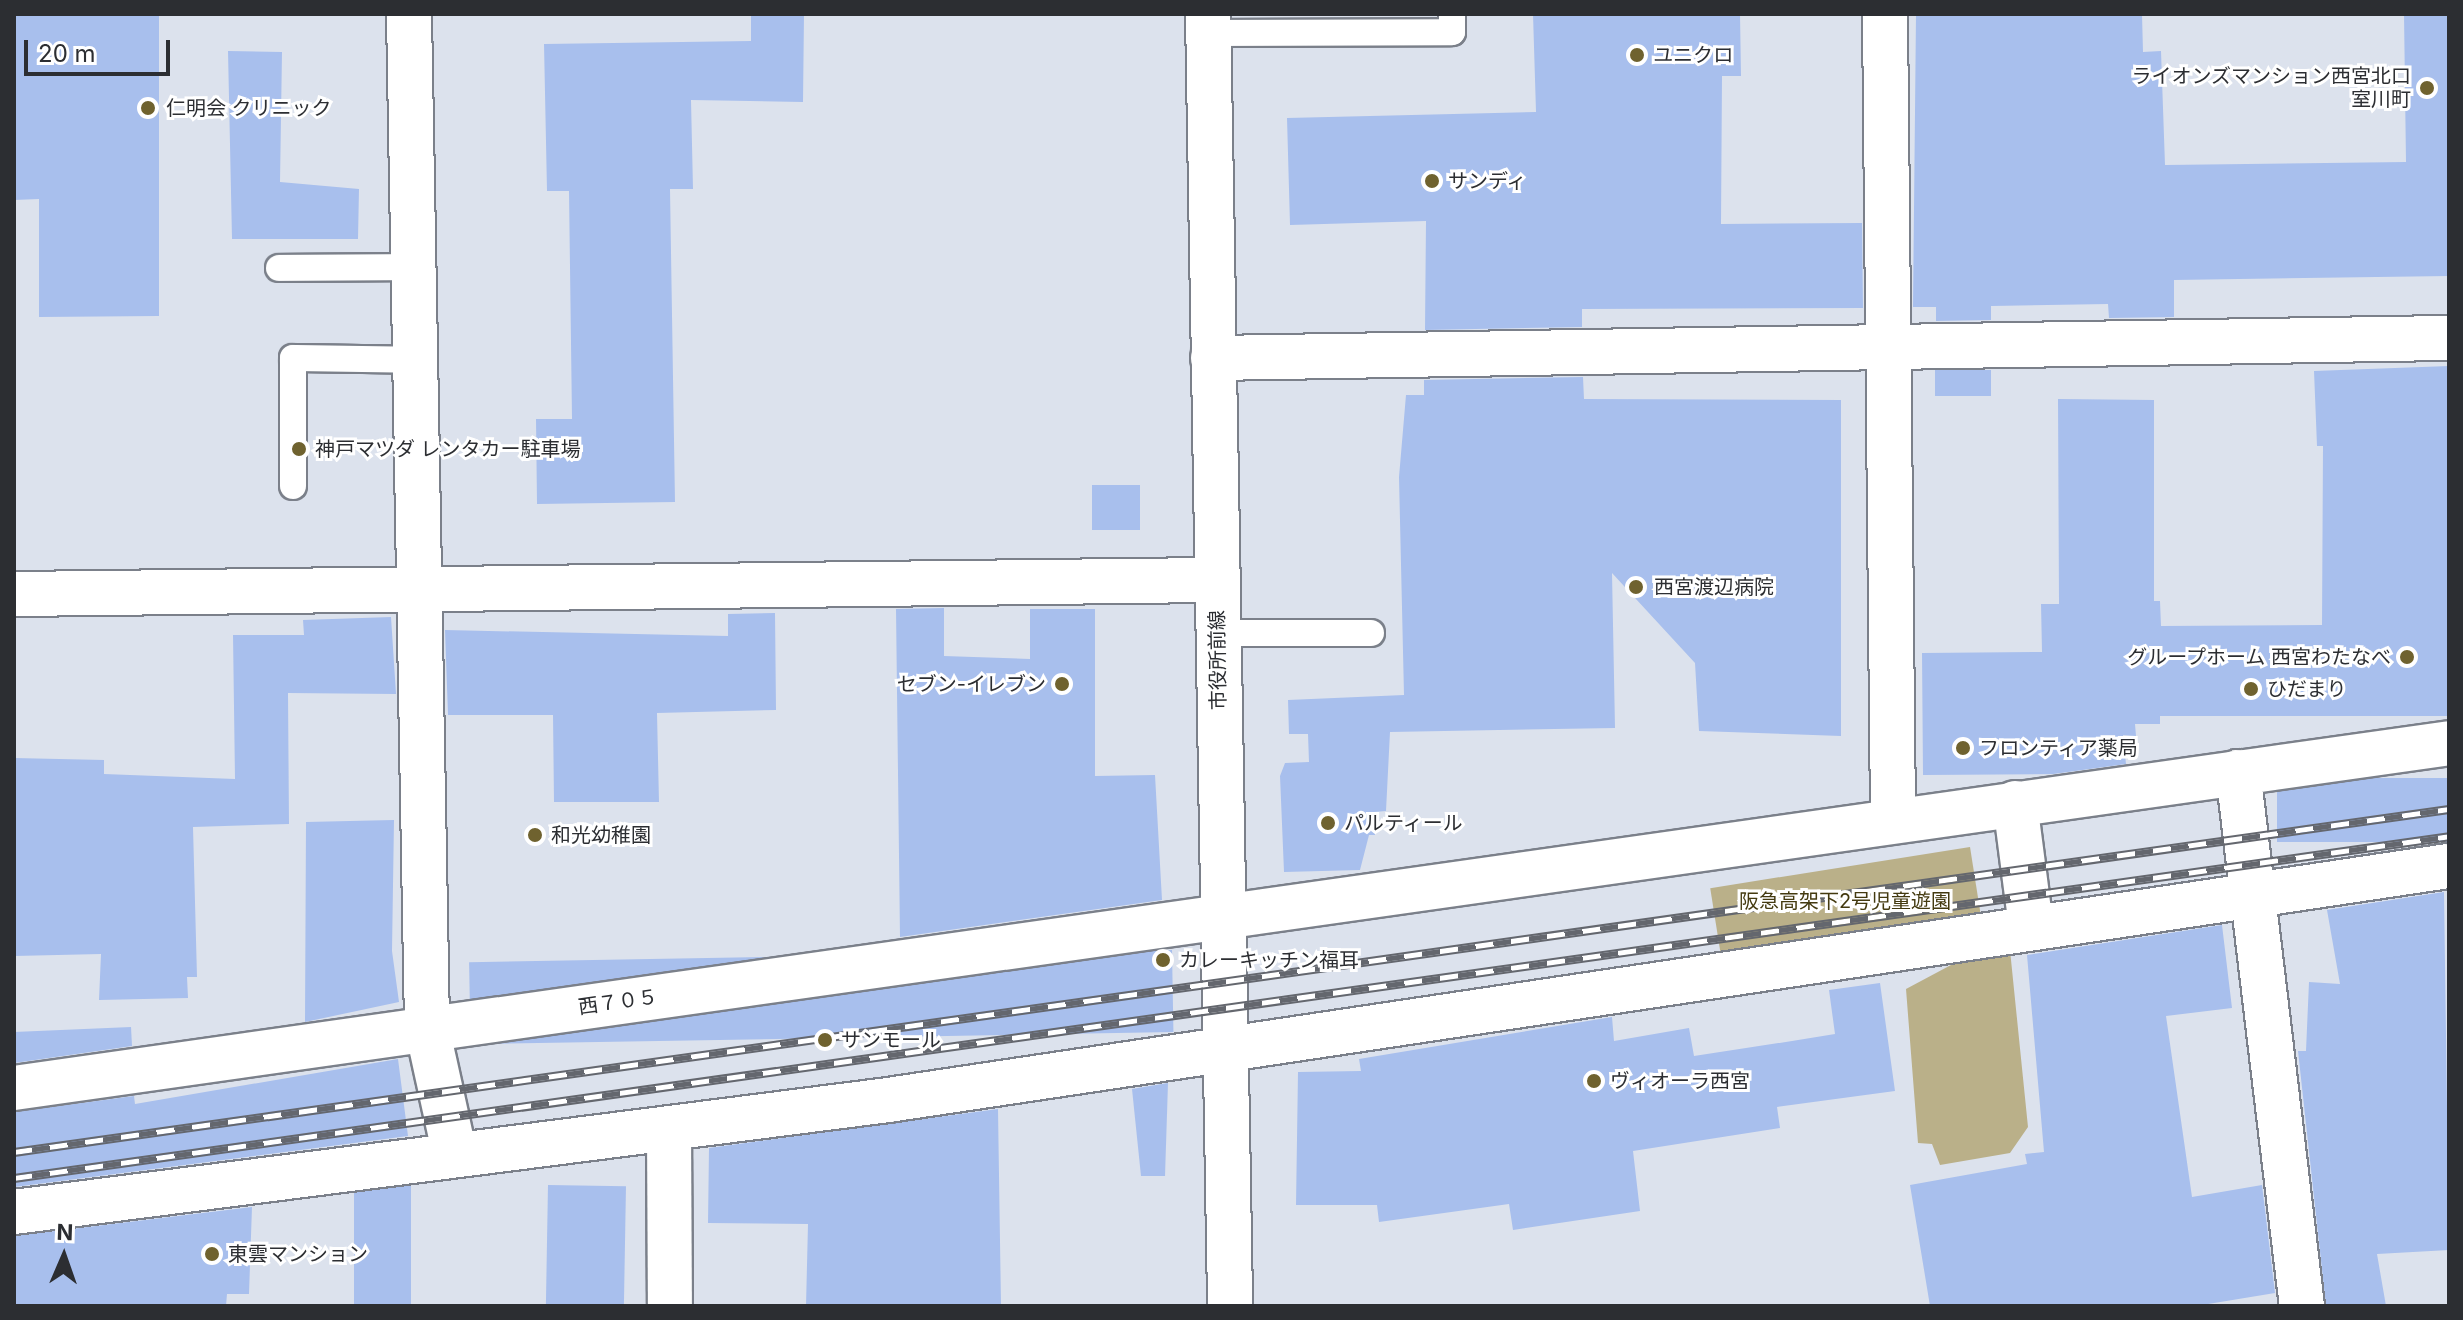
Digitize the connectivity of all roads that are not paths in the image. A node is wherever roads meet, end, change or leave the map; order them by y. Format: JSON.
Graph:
{"nodes":[{"id":1,"x":409,"y":14,"type":"edge"},
{"id":2,"x":1452,"y":14,"type":"edge"},
{"id":3,"x":1885,"y":14,"type":"edge"},
{"id":4,"x":1208,"y":23,"type":"edge"},
{"id":5,"x":413,"y":267,"type":"junction"},
{"id":6,"x":279,"y":268,"type":"dead end"},
{"id":7,"x":2449,"y":338,"type":"edge"},
{"id":8,"x":1884,"y":350,"type":"junction"},
{"id":9,"x":1213,"y":358,"type":"junction"},
{"id":10,"x":415,"y":360,"type":"junction"},
{"id":11,"x":293,"y":486,"type":"dead end"},
{"id":12,"x":1217,"y":580,"type":"junction"},
{"id":13,"x":418,"y":587,"type":"junction"},
{"id":14,"x":14,"y":594,"type":"edge"},
{"id":15,"x":1218,"y":633,"type":"junction"},
{"id":16,"x":1371,"y":633,"type":"dead end"},
{"id":17,"x":2449,"y":743,"type":"edge"},
{"id":18,"x":2238,"y":772,"type":"junction"},
{"id":19,"x":2015,"y":803,"type":"junction"},
{"id":20,"x":1893,"y":819,"type":"junction"},
{"id":21,"x":2449,"y":866,"type":"edge"},
{"id":22,"x":2254,"y":895,"type":"junction"},
{"id":23,"x":1222,"y":920,"type":"junction"},
{"id":24,"x":2031,"y":927,"type":"junction"},
{"id":25,"x":427,"y":1028,"type":"junction"},
{"id":26,"x":1226,"y":1045,"type":"junction"},
{"id":27,"x":14,"y":1088,"type":"edge"},
{"id":28,"x":669,"y":1129,"type":"junction"},
{"id":29,"x":454,"y":1151,"type":"junction"},
{"id":30,"x":14,"y":1212,"type":"edge"},
{"id":31,"x":670,"y":1306,"type":"edge"},
{"id":32,"x":1230,"y":1306,"type":"edge"},
{"id":33,"x":2302,"y":1306,"type":"edge"}],
"edges":[{"from":1,"to":5,"type":"street"},
{"from":2,"to":4,"type":"lane"},
{"from":3,"to":8,"type":"street"},
{"from":4,"to":9,"type":"street","name":"市役所前線"},
{"from":5,"to":6,"type":"lane"},
{"from":5,"to":10,"type":"street"},
{"from":7,"to":8,"type":"street"},
{"from":8,"to":9,"type":"street"},
{"from":8,"to":20,"type":"street"},
{"from":9,"to":12,"type":"street","name":"市役所前線"},
{"from":10,"to":11,"type":"lane"},
{"from":10,"to":13,"type":"street"},
{"from":12,"to":13,"type":"street"},
{"from":12,"to":15,"type":"street","name":"市役所前線"},
{"from":13,"to":14,"type":"street"},
{"from":13,"to":25,"type":"street"},
{"from":15,"to":16,"type":"lane"},
{"from":15,"to":23,"type":"street","name":"市役所前線"},
{"from":17,"to":18,"type":"street","name":"西７０５"},
{"from":18,"to":19,"type":"street","name":"西７０５"},
{"from":18,"to":22,"type":"street"},
{"from":19,"to":20,"type":"street","name":"西７０５"},
{"from":19,"to":24,"type":"street"},
{"from":20,"to":23,"type":"street","name":"西７０５"},
{"from":21,"to":22,"type":"street"},
{"from":22,"to":24,"type":"street"},
{"from":22,"to":33,"type":"street"},
{"from":23,"to":25,"type":"street","name":"西７０５"},
{"from":23,"to":26,"type":"street","name":"市役所前線"},
{"from":24,"to":26,"type":"street"},
{"from":25,"to":27,"type":"street","name":"西７０５"},
{"from":25,"to":29,"type":"street"},
{"from":26,"to":28,"type":"street"},
{"from":26,"to":32,"type":"street","name":"市役所前線"},
{"from":28,"to":29,"type":"street"},
{"from":28,"to":31,"type":"street"},
{"from":29,"to":30,"type":"street"}]}
